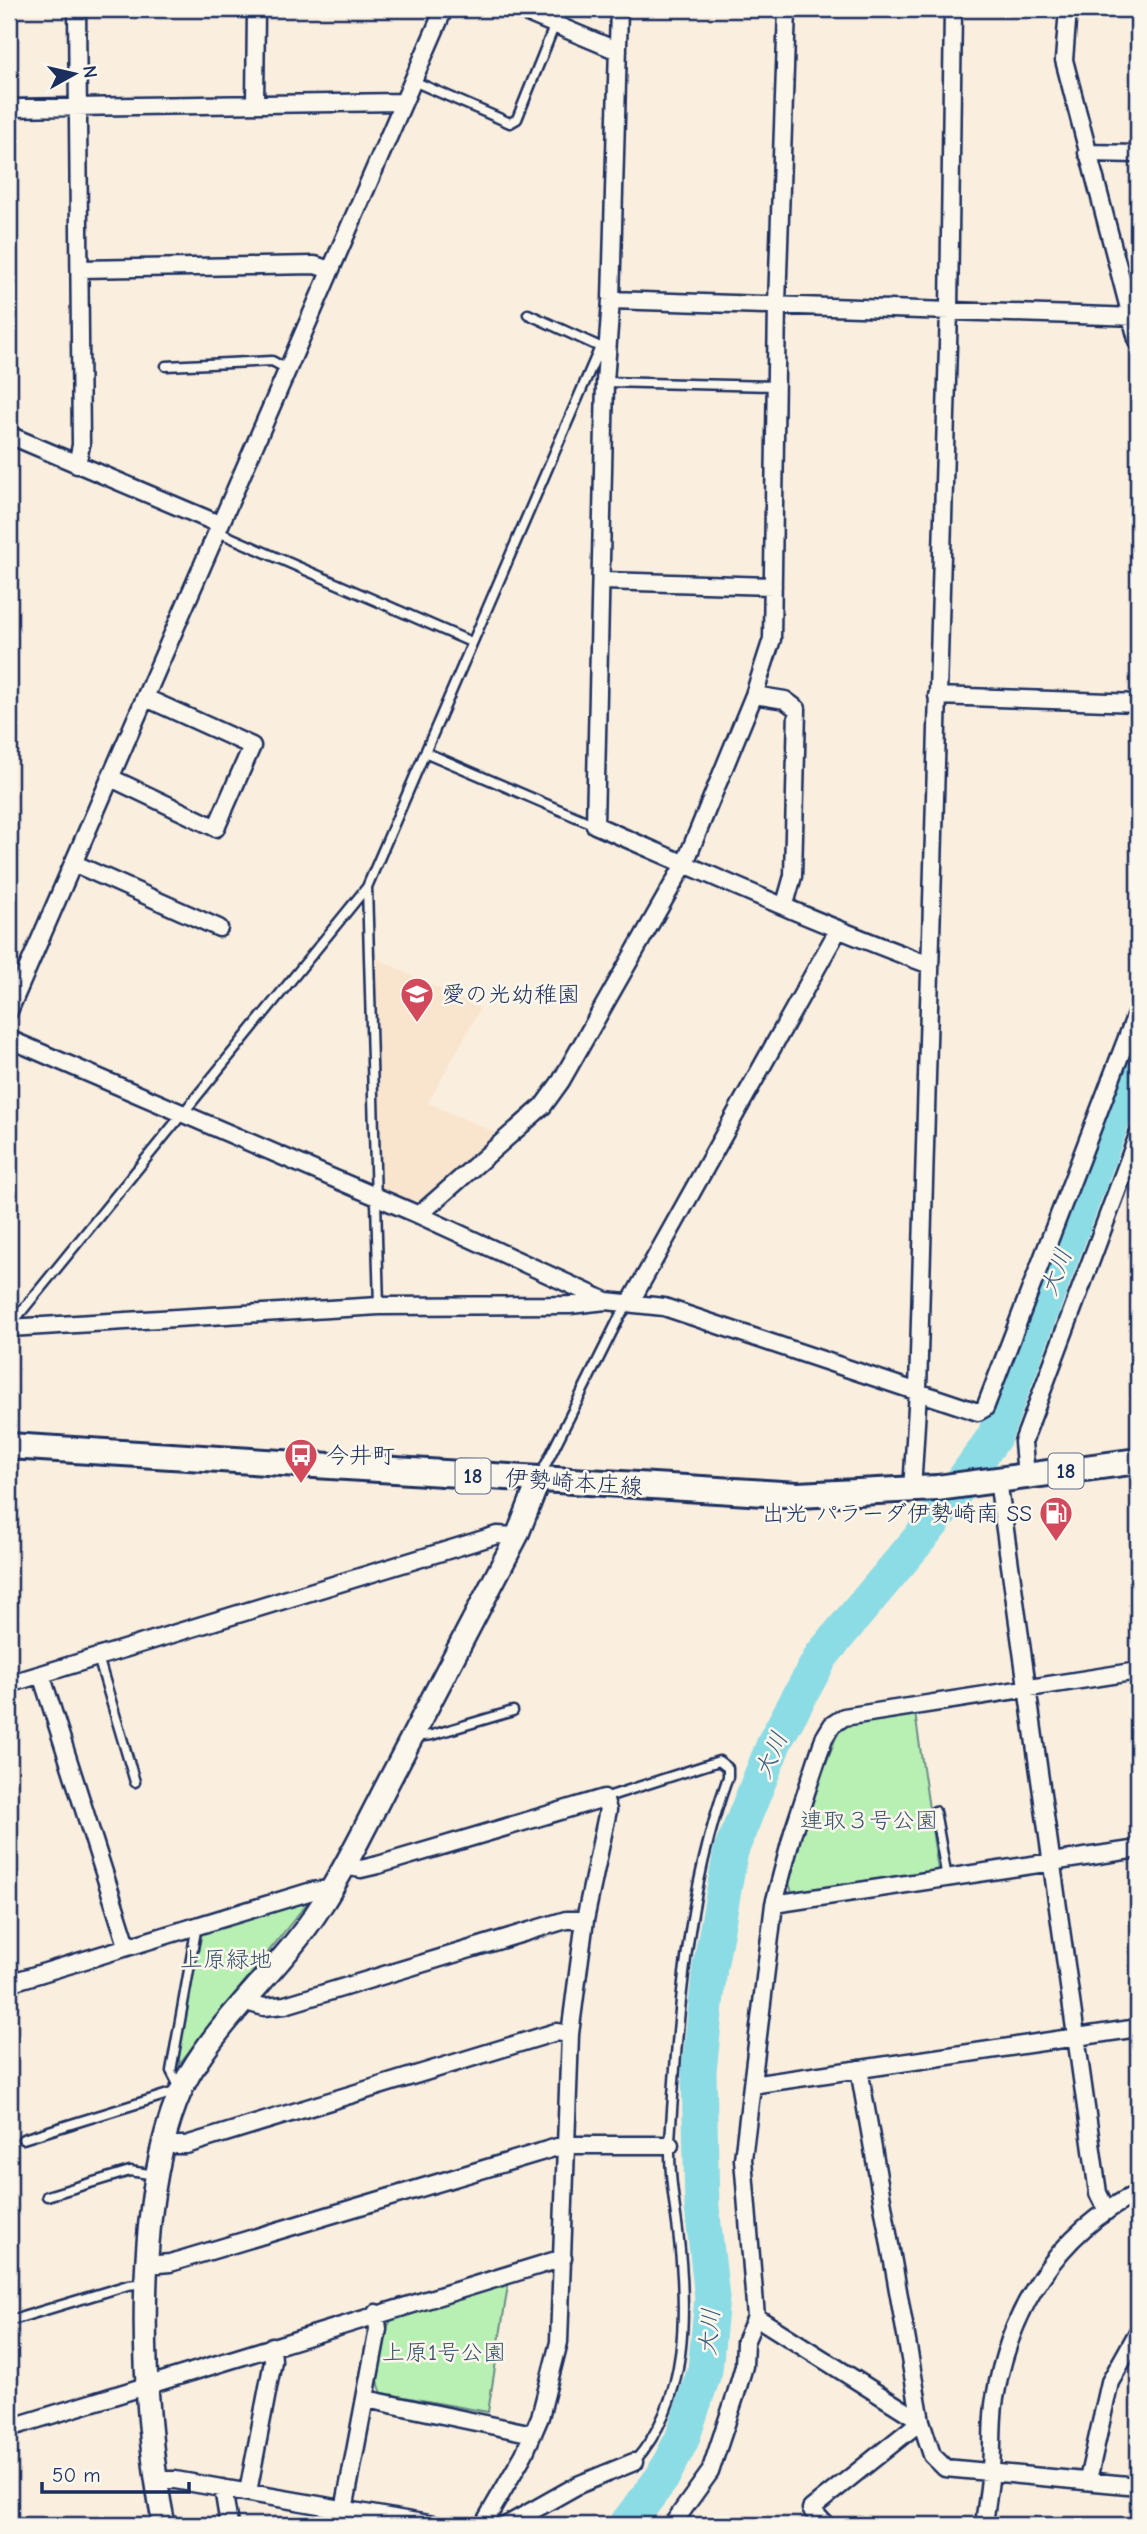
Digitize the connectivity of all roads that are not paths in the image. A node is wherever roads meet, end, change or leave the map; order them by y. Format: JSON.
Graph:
{"nodes":[{"id":1,"x":77,"y":9,"type":"edge"},
{"id":2,"x":256,"y":9,"type":"edge"},
{"id":3,"x":444,"y":9,"type":"edge"},
{"id":4,"x":518,"y":9,"type":"edge"},
{"id":5,"x":619,"y":9,"type":"edge"},
{"id":6,"x":787,"y":9,"type":"edge"},
{"id":7,"x":953,"y":9,"type":"edge"},
{"id":8,"x":1068,"y":9,"type":"edge"},
{"id":9,"x":555,"y":24,"type":"junction"},
{"id":10,"x":618,"y":51,"type":"junction"},
{"id":11,"x":411,"y":80,"type":"junction"},
{"id":12,"x":401,"y":102,"type":"junction"},
{"id":13,"x":255,"y":103,"type":"junction"},
{"id":14,"x":77,"y":107,"type":"junction"},
{"id":15,"x":9,"y":108,"type":"edge"},
{"id":16,"x":1087,"y":153,"type":"junction"},
{"id":17,"x":1138,"y":154,"type":"edge"},
{"id":18,"x":80,"y":269,"type":"junction"},
{"id":19,"x":330,"y":270,"type":"junction"},
{"id":20,"x":611,"y":300,"type":"junction"},
{"id":21,"x":777,"y":304,"type":"junction"},
{"id":22,"x":949,"y":310,"type":"junction"},
{"id":23,"x":528,"y":314,"type":"dead end"},
{"id":24,"x":1134,"y":317,"type":"edge"},
{"id":25,"x":1138,"y":343,"type":"edge"},
{"id":26,"x":603,"y":345,"type":"junction"},
{"id":27,"x":166,"y":366,"type":"dead end"},
{"id":28,"x":287,"y":369,"type":"junction"},
{"id":29,"x":605,"y":382,"type":"junction"},
{"id":30,"x":777,"y":386,"type":"junction"},
{"id":31,"x":9,"y":435,"type":"edge"},
{"id":32,"x":77,"y":465,"type":"junction"},
{"id":33,"x":218,"y":528,"type":"junction"},
{"id":34,"x":603,"y":581,"type":"junction"},
{"id":35,"x":773,"y":586,"type":"junction"},
{"id":36,"x":471,"y":642,"type":"junction"},
{"id":37,"x":754,"y":695,"type":"junction"},
{"id":38,"x":937,"y":696,"type":"junction"},
{"id":39,"x":146,"y":698,"type":"junction"},
{"id":40,"x":1138,"y":703,"type":"edge"},
{"id":41,"x":427,"y":753,"type":"junction"},
{"id":42,"x":111,"y":778,"type":"junction"},
{"id":43,"x":595,"y":825,"type":"junction"},
{"id":44,"x":73,"y":863,"type":"junction"},
{"id":45,"x":685,"y":863,"type":"junction"},
{"id":46,"x":367,"y":887,"type":"junction"},
{"id":47,"x":785,"y":904,"type":"junction"},
{"id":48,"x":219,"y":928,"type":"dead end"},
{"id":49,"x":838,"y":930,"type":"junction"},
{"id":50,"x":930,"y":965,"type":"junction"},
{"id":51,"x":1138,"y":1009,"type":"edge"},
{"id":52,"x":9,"y":1011,"type":"edge"},
{"id":53,"x":9,"y":1039,"type":"edge"},
{"id":54,"x":184,"y":1113,"type":"junction"},
{"id":55,"x":1138,"y":1135,"type":"edge"},
{"id":56,"x":375,"y":1196,"type":"junction"},
{"id":57,"x":419,"y":1215,"type":"junction"},
{"id":58,"x":606,"y":1301,"type":"junction"},
{"id":59,"x":630,"y":1303,"type":"junction"},
{"id":60,"x":379,"y":1306,"type":"junction"},
{"id":61,"x":9,"y":1327,"type":"edge"},
{"id":62,"x":918,"y":1390,"type":"junction"},
{"id":63,"x":9,"y":1446,"type":"edge"},
{"id":64,"x":1138,"y":1461,"type":"edge"},
{"id":65,"x":1026,"y":1476,"type":"junction"},
{"id":66,"x":539,"y":1480,"type":"junction"},
{"id":67,"x":996,"y":1480,"type":"junction"},
{"id":68,"x":912,"y":1491,"type":"junction"},
{"id":69,"x":517,"y":1536,"type":"junction"},
{"id":70,"x":98,"y":1657,"type":"junction"},
{"id":71,"x":1138,"y":1671,"type":"edge"},
{"id":72,"x":41,"y":1674,"type":"junction"},
{"id":73,"x":9,"y":1684,"type":"edge"},
{"id":74,"x":1028,"y":1689,"type":"junction"},
{"id":75,"x":513,"y":1711,"type":"dead end"},
{"id":76,"x":412,"y":1737,"type":"junction"},
{"id":77,"x":135,"y":1782,"type":"dead end"},
{"id":78,"x":604,"y":1798,"type":"junction"},
{"id":79,"x":935,"y":1811,"type":"dead end"},
{"id":80,"x":1138,"y":1849,"type":"edge"},
{"id":81,"x":1053,"y":1863,"type":"junction"},
{"id":82,"x":344,"y":1866,"type":"junction"},
{"id":83,"x":947,"y":1878,"type":"junction"},
{"id":84,"x":331,"y":1889,"type":"junction"},
{"id":85,"x":774,"y":1904,"type":"junction"},
{"id":86,"x":585,"y":1920,"type":"junction"},
{"id":87,"x":197,"y":1925,"type":"junction"},
{"id":88,"x":127,"y":1945,"type":"junction"},
{"id":89,"x":9,"y":1983,"type":"edge"},
{"id":90,"x":246,"y":2002,"type":"junction"},
{"id":91,"x":1138,"y":2028,"type":"edge"},
{"id":92,"x":570,"y":2034,"type":"junction"},
{"id":93,"x":1077,"y":2037,"type":"junction"},
{"id":94,"x":859,"y":2069,"type":"junction"},
{"id":95,"x":752,"y":2085,"type":"junction"},
{"id":96,"x":181,"y":2090,"type":"junction"},
{"id":97,"x":23,"y":2140,"type":"dead end"},
{"id":98,"x":164,"y":2145,"type":"junction"},
{"id":99,"x":564,"y":2145,"type":"junction"},
{"id":100,"x":670,"y":2145,"type":"junction"},
{"id":101,"x":158,"y":2175,"type":"junction"},
{"id":102,"x":1138,"y":2193,"type":"edge"},
{"id":103,"x":47,"y":2196,"type":"dead end"},
{"id":104,"x":1107,"y":2211,"type":"junction"},
{"id":105,"x":563,"y":2258,"type":"junction"},
{"id":106,"x":146,"y":2274,"type":"junction"},
{"id":107,"x":376,"y":2313,"type":"junction"},
{"id":108,"x":756,"y":2317,"type":"junction"},
{"id":109,"x":9,"y":2321,"type":"edge"},
{"id":110,"x":1138,"y":2332,"type":"edge"},
{"id":111,"x":272,"y":2346,"type":"junction"},
{"id":112,"x":149,"y":2385,"type":"junction"},
{"id":113,"x":366,"y":2399,"type":"junction"},
{"id":114,"x":921,"y":2421,"type":"junction"},
{"id":115,"x":9,"y":2428,"type":"edge"},
{"id":116,"x":533,"y":2434,"type":"junction"},
{"id":117,"x":634,"y":2462,"type":"joint"},
{"id":118,"x":991,"y":2470,"type":"junction"},
{"id":119,"x":155,"y":2480,"type":"junction"},
{"id":120,"x":1088,"y":2480,"type":"junction"},
{"id":121,"x":1138,"y":2486,"type":"edge"},
{"id":122,"x":223,"y":2488,"type":"junction"},
{"id":123,"x":248,"y":2493,"type":"junction"},
{"id":124,"x":344,"y":2510,"type":"junction"},
{"id":125,"x":486,"y":2524,"type":"edge"},
{"id":126,"x":164,"y":2525,"type":"edge"},
{"id":127,"x":229,"y":2525,"type":"edge"},
{"id":128,"x":434,"y":2525,"type":"edge"},
{"id":129,"x":508,"y":2525,"type":"edge"},
{"id":130,"x":672,"y":2525,"type":"edge"},
{"id":131,"x":827,"y":2525,"type":"edge"},
{"id":132,"x":984,"y":2525,"type":"edge"}],
"edges":[{"from":1,"to":14,"type":"street"},
{"from":2,"to":13,"type":"street"},
{"from":3,"to":11,"type":"street"},
{"from":4,"to":9,"type":"street"},
{"from":5,"to":10,"type":"street"},
{"from":6,"to":21,"type":"street"},
{"from":7,"to":22,"type":"street"},
{"from":8,"to":16,"type":"street"},
{"from":9,"to":10,"type":"street"},
{"from":9,"to":11,"type":"lane"},
{"from":10,"to":20,"type":"street"},
{"from":11,"to":12,"type":"street"},
{"from":12,"to":13,"type":"street"},
{"from":12,"to":19,"type":"street"},
{"from":13,"to":14,"type":"street"},
{"from":14,"to":15,"type":"street"},
{"from":14,"to":18,"type":"street"},
{"from":16,"to":17,"type":"street"},
{"from":16,"to":24,"type":"street"},
{"from":18,"to":19,"type":"street"},
{"from":18,"to":32,"type":"street"},
{"from":19,"to":28,"type":"street"},
{"from":20,"to":21,"type":"street"},
{"from":20,"to":26,"type":"street"},
{"from":21,"to":22,"type":"street"},
{"from":21,"to":30,"type":"street"},
{"from":22,"to":24,"type":"street"},
{"from":22,"to":38,"type":"street"},
{"from":23,"to":26,"type":"lane"},
{"from":24,"to":25,"type":"street"},
{"from":26,"to":29,"type":"street"},
{"from":26,"to":36,"type":"lane"},
{"from":27,"to":28,"type":"lane"},
{"from":28,"to":33,"type":"street"},
{"from":29,"to":30,"type":"lane"},
{"from":29,"to":34,"type":"street"},
{"from":30,"to":35,"type":"street"},
{"from":31,"to":32,"type":"street"},
{"from":32,"to":33,"type":"street"},
{"from":33,"to":36,"type":"lane"},
{"from":33,"to":39,"type":"street"},
{"from":34,"to":35,"type":"street"},
{"from":34,"to":43,"type":"street"},
{"from":35,"to":37,"type":"street"},
{"from":36,"to":41,"type":"lane"},
{"from":37,"to":45,"type":"street"},
{"from":37,"to":47,"type":"street"},
{"from":38,"to":40,"type":"street"},
{"from":38,"to":50,"type":"street"},
{"from":39,"to":42,"type":"street"},
{"from":39,"to":42,"type":"street"},
{"from":41,"to":43,"type":"lane"},
{"from":41,"to":46,"type":"lane"},
{"from":42,"to":44,"type":"street"},
{"from":43,"to":45,"type":"street"},
{"from":44,"to":48,"type":"street"},
{"from":44,"to":52,"type":"street"},
{"from":45,"to":47,"type":"street"},
{"from":45,"to":57,"type":"street"},
{"from":46,"to":54,"type":"lane"},
{"from":46,"to":56,"type":"lane"},
{"from":47,"to":49,"type":"street"},
{"from":49,"to":50,"type":"street"},
{"from":49,"to":59,"type":"street"},
{"from":50,"to":62,"type":"street"},
{"from":51,"to":62,"type":"street"},
{"from":53,"to":54,"type":"street"},
{"from":54,"to":56,"type":"street"},
{"from":54,"to":61,"type":"lane"},
{"from":55,"to":65,"type":"street"},
{"from":56,"to":57,"type":"street"},
{"from":56,"to":60,"type":"lane"},
{"from":57,"to":58,"type":"street"},
{"from":58,"to":59,"type":"street"},
{"from":58,"to":60,"type":"street"},
{"from":59,"to":62,"type":"street"},
{"from":59,"to":66,"type":"lane"},
{"from":60,"to":61,"type":"street"},
{"from":62,"to":68,"type":"street"},
{"from":63,"to":66,"type":"main road","name":"伊勢崎本庄線","number":"18"},
{"from":64,"to":65,"type":"main road","name":"伊勢崎本庄線","number":"18"},
{"from":65,"to":67,"type":"main road","name":"伊勢崎本庄線","number":"18"},
{"from":66,"to":68,"type":"main road","name":"伊勢崎本庄線","number":"18"},
{"from":66,"to":69,"type":"street"},
{"from":67,"to":68,"type":"main road","name":"伊勢崎本庄線","number":"18"},
{"from":67,"to":74,"type":"street"},
{"from":69,"to":70,"type":"street"},
{"from":69,"to":76,"type":"street"},
{"from":70,"to":72,"type":"street"},
{"from":70,"to":77,"type":"lane"},
{"from":71,"to":74,"type":"street"},
{"from":72,"to":73,"type":"street"},
{"from":72,"to":88,"type":"street"},
{"from":74,"to":81,"type":"street"},
{"from":74,"to":85,"type":"street"},
{"from":75,"to":76,"type":"lane"},
{"from":76,"to":82,"type":"street"},
{"from":78,"to":82,"type":"street"},
{"from":78,"to":86,"type":"street"},
{"from":78,"to":100,"type":"lane"},
{"from":79,"to":83,"type":"lane"},
{"from":80,"to":81,"type":"street"},
{"from":81,"to":83,"type":"street"},
{"from":81,"to":93,"type":"street"},
{"from":82,"to":84,"type":"street"},
{"from":83,"to":85,"type":"street"},
{"from":84,"to":87,"type":"street"},
{"from":84,"to":90,"type":"street"},
{"from":85,"to":95,"type":"street"},
{"from":86,"to":90,"type":"street"},
{"from":86,"to":92,"type":"street"},
{"from":87,"to":88,"type":"street"},
{"from":87,"to":96,"type":"lane"},
{"from":88,"to":89,"type":"street"},
{"from":90,"to":96,"type":"street"},
{"from":91,"to":93,"type":"street"},
{"from":92,"to":98,"type":"street"},
{"from":92,"to":99,"type":"street"},
{"from":93,"to":94,"type":"street"},
{"from":93,"to":104,"type":"street"},
{"from":94,"to":95,"type":"street"},
{"from":94,"to":114,"type":"street"},
{"from":95,"to":108,"type":"street"},
{"from":96,"to":97,"type":"lane"},
{"from":96,"to":98,"type":"street"},
{"from":98,"to":101,"type":"street"},
{"from":99,"to":100,"type":"street"},
{"from":99,"to":105,"type":"street"},
{"from":99,"to":106,"type":"street"},
{"from":100,"to":117,"type":"lane"},
{"from":101,"to":103,"type":"lane"},
{"from":101,"to":106,"type":"street"},
{"from":102,"to":104,"type":"street"},
{"from":104,"to":118,"type":"street"},
{"from":105,"to":107,"type":"street"},
{"from":105,"to":116,"type":"street"},
{"from":106,"to":109,"type":"lane"},
{"from":106,"to":112,"type":"street"},
{"from":107,"to":111,"type":"street"},
{"from":107,"to":113,"type":"street"},
{"from":108,"to":114,"type":"street"},
{"from":108,"to":130,"type":"street"},
{"from":110,"to":120,"type":"street"},
{"from":111,"to":112,"type":"street"},
{"from":111,"to":123,"type":"street"},
{"from":112,"to":115,"type":"street"},
{"from":112,"to":119,"type":"street"},
{"from":113,"to":116,"type":"street"},
{"from":113,"to":124,"type":"street"},
{"from":114,"to":118,"type":"street"},
{"from":114,"to":131,"type":"street"},
{"from":116,"to":125,"type":"street"},
{"from":117,"to":129,"type":"street"},
{"from":118,"to":120,"type":"street"},
{"from":118,"to":132,"type":"street"},
{"from":119,"to":122,"type":"street"},
{"from":119,"to":126,"type":"street"},
{"from":120,"to":121,"type":"street"},
{"from":122,"to":123,"type":"street"},
{"from":122,"to":127,"type":"street"},
{"from":123,"to":124,"type":"street"},
{"from":124,"to":128,"type":"street"}]}
